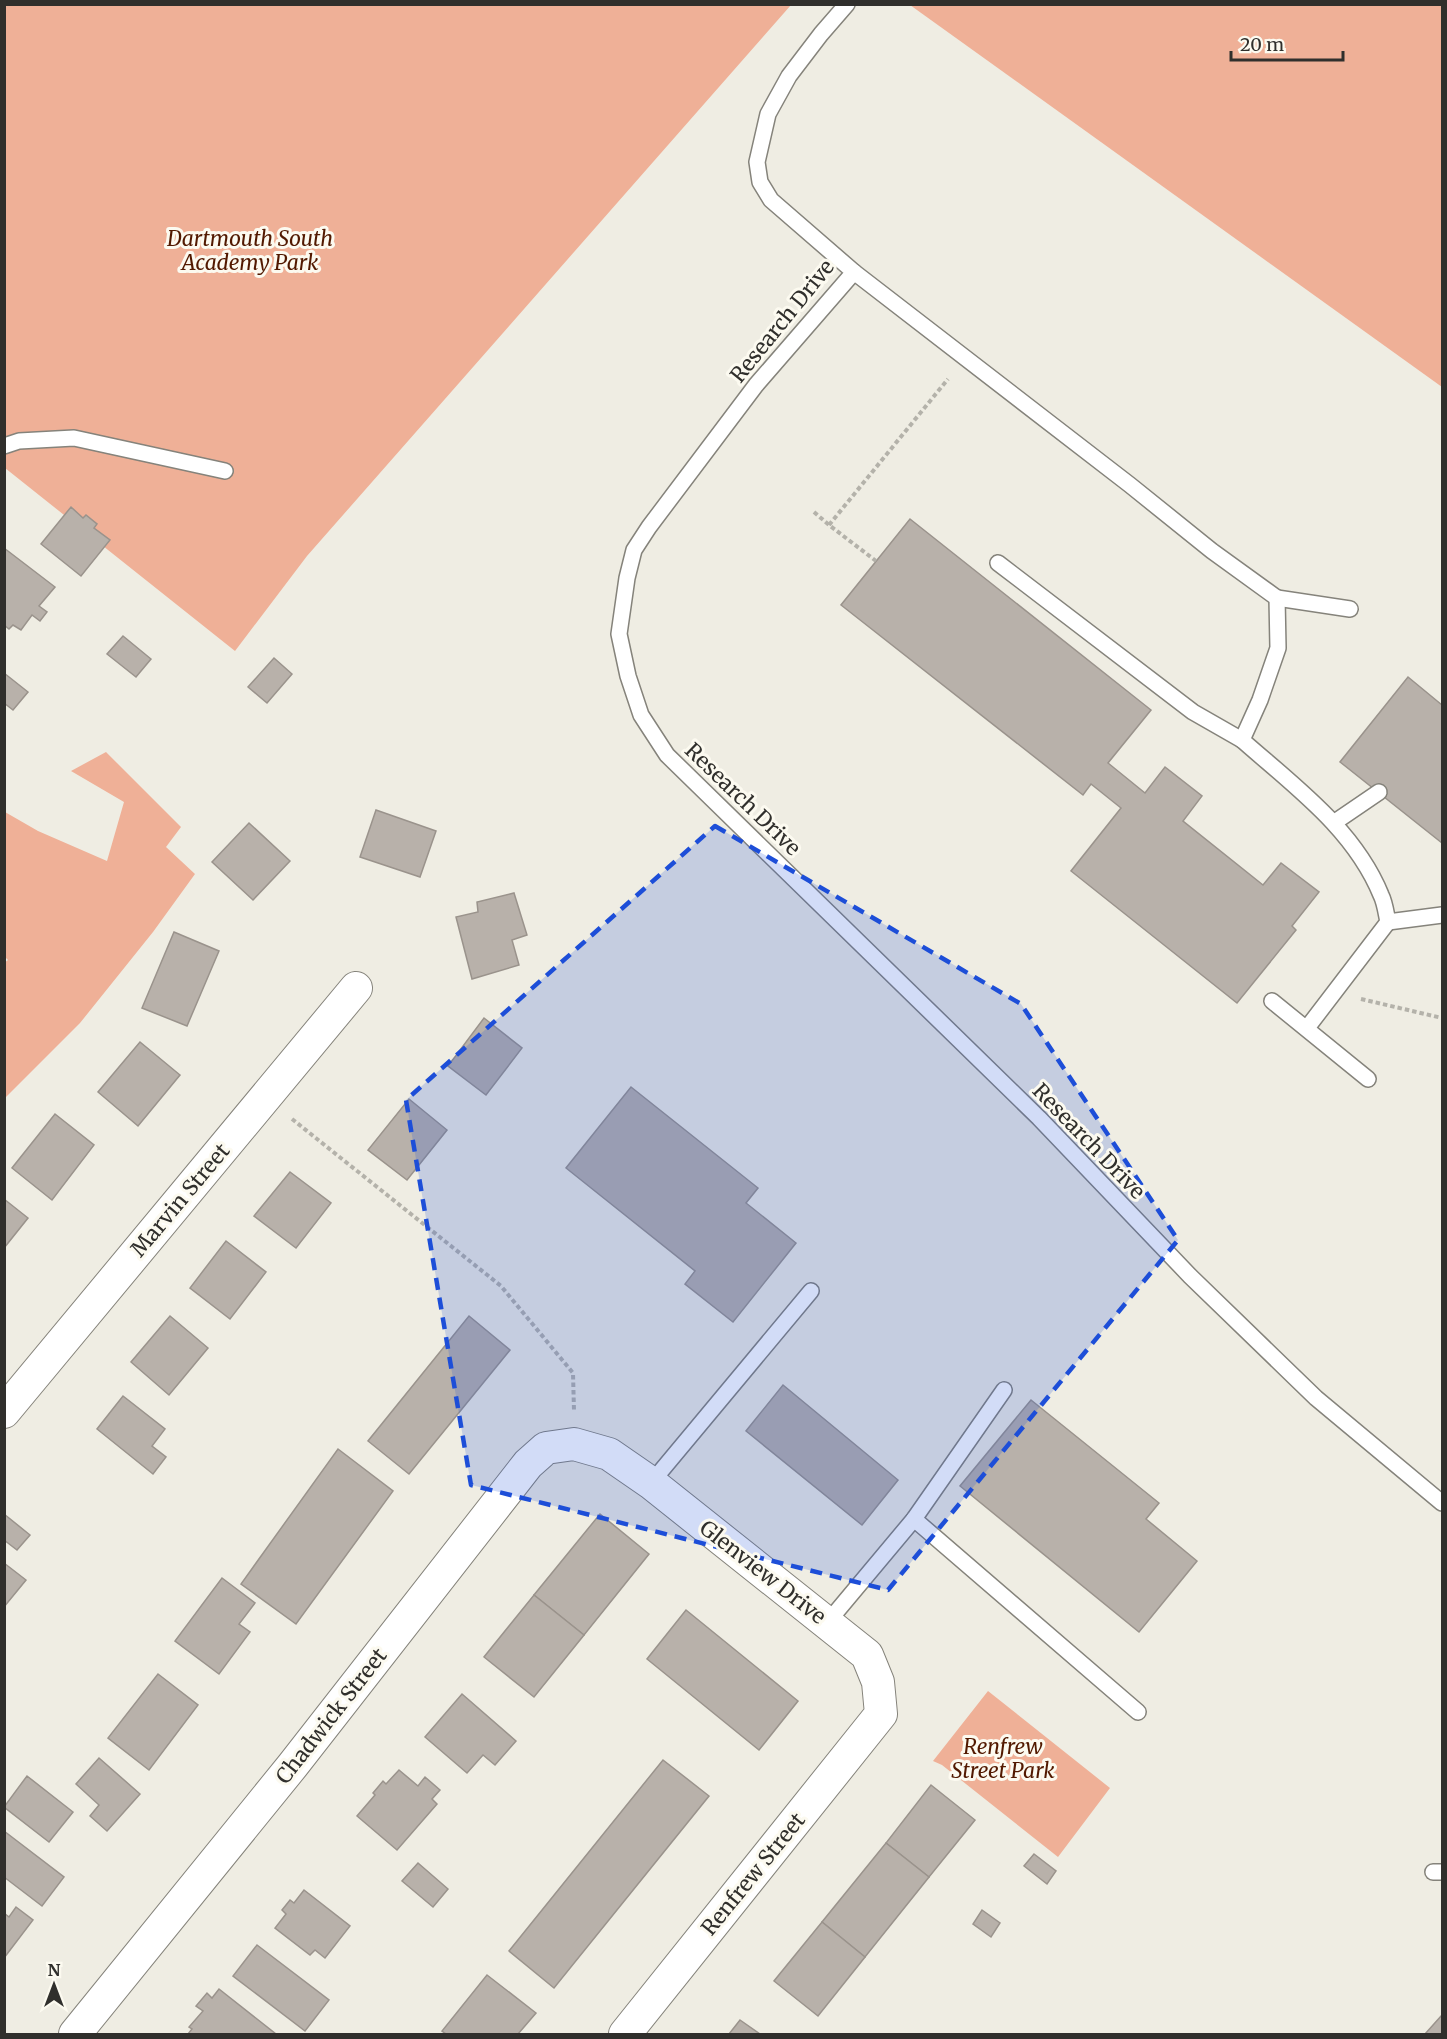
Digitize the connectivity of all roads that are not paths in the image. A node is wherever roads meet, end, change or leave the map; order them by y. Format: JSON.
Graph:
{"nodes":[{"id":1,"x":846,"y":4,"type":"edge"},
{"id":2,"x":854,"y":272,"type":"junction"},
{"id":3,"x":4,"y":446,"type":"edge"},
{"id":4,"x":225,"y":471,"type":"dead end"},
{"id":5,"x":998,"y":563,"type":"dead end"},
{"id":6,"x":1277,"y":598,"type":"junction"},
{"id":7,"x":1350,"y":609,"type":"dead end"},
{"id":8,"x":1242,"y":740,"type":"junction"},
{"id":9,"x":1379,"y":792,"type":"dead end"},
{"id":10,"x":1335,"y":822,"type":"junction"},
{"id":11,"x":1443,"y":915,"type":"edge"},
{"id":12,"x":1389,"y":922,"type":"junction"},
{"id":13,"x":356,"y":988,"type":"dead end"},
{"id":14,"x":1272,"y":1001,"type":"dead end"},
{"id":15,"x":1307,"y":1028,"type":"junction"},
{"id":16,"x":1368,"y":1079,"type":"dead end"},
{"id":17,"x":811,"y":1290,"type":"dead end"},
{"id":18,"x":14,"y":1380,"type":"edge"},
{"id":19,"x":1004,"y":1390,"type":"dead end"},
{"id":20,"x":4,"y":1412,"type":"edge"},
{"id":21,"x":609,"y":1454,"type":"joint"},
{"id":22,"x":651,"y":1483,"type":"junction"},
{"id":23,"x":1443,"y":1503,"type":"edge"},
{"id":24,"x":914,"y":1519,"type":"junction"},
{"id":25,"x":827,"y":1623,"type":"junction"},
{"id":26,"x":1138,"y":1712,"type":"dead end"},
{"id":27,"x":881,"y":1714,"type":"joint"},
{"id":28,"x":75,"y":2034,"type":"edge"},
{"id":29,"x":625,"y":2034,"type":"edge"}],
"edges":[{"from":1,"to":2,"type":"lane","name":"Research Drive"},
{"from":2,"to":6,"type":"lane"},
{"from":2,"to":23,"type":"lane","name":"Research Drive"},
{"from":3,"to":4,"type":"lane"},
{"from":5,"to":8,"type":"lane"},
{"from":6,"to":7,"type":"lane"},
{"from":6,"to":8,"type":"lane"},
{"from":8,"to":10,"type":"lane"},
{"from":9,"to":10,"type":"lane"},
{"from":10,"to":12,"type":"lane"},
{"from":11,"to":12,"type":"lane"},
{"from":12,"to":15,"type":"lane"},
{"from":13,"to":18,"type":"street","name":"Marvin Street"},
{"from":14,"to":15,"type":"lane"},
{"from":15,"to":16,"type":"lane"},
{"from":17,"to":22,"type":"lane"},
{"from":18,"to":20,"type":"street","name":"Marvin Street"},
{"from":19,"to":24,"type":"lane"},
{"from":21,"to":22,"type":"street","name":"Glenview Drive"},
{"from":21,"to":28,"type":"street","name":"Chadwick Street"},
{"from":22,"to":25,"type":"street","name":"Glenview Drive"},
{"from":24,"to":25,"type":"lane"},
{"from":24,"to":26,"type":"lane"},
{"from":25,"to":27,"type":"street","name":"Glenview Drive"},
{"from":27,"to":29,"type":"street","name":"Renfrew Street"}]}
